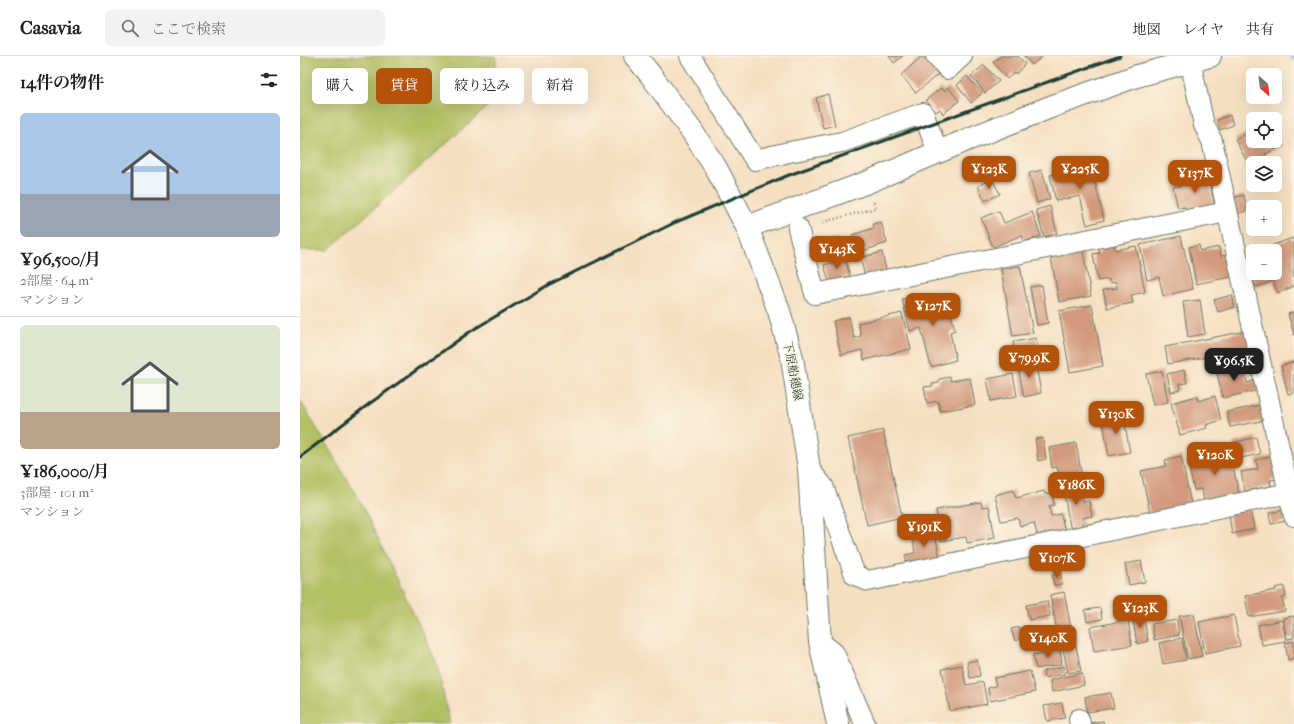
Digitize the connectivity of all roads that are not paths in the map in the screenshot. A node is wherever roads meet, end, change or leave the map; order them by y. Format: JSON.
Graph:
{"nodes":[{"id":1,"x":635,"y":56,"type":"edge"},
{"id":2,"x":690,"y":56,"type":"edge"},
{"id":3,"x":936,"y":56,"type":"edge"},
{"id":4,"x":962,"y":56,"type":"edge"},
{"id":5,"x":1196,"y":58,"type":"edge"},
{"id":6,"x":938,"y":152,"type":"junction"},
{"id":7,"x":1227,"y":212,"type":"junction"},
{"id":8,"x":747,"y":227,"type":"junction"},
{"id":9,"x":798,"y":228,"type":"dead end"},
{"id":10,"x":809,"y":469,"type":"junction"},
{"id":11,"x":1289,"y":493,"type":"junction"},
{"id":12,"x":1294,"y":516,"type":"edge"},
{"id":13,"x":820,"y":642,"type":"junction"},
{"id":14,"x":838,"y":724,"type":"edge"},
{"id":15,"x":865,"y":724,"type":"edge"}],
"edges":[{"from":1,"to":8,"type":"main road","name":"下原船穂線"},
{"from":2,"to":6,"type":"street"},
{"from":3,"to":4,"type":"street"},
{"from":5,"to":6,"type":"main road"},
{"from":5,"to":7,"type":"street"},
{"from":6,"to":8,"type":"main road"},
{"from":7,"to":9,"type":"street"},
{"from":7,"to":11,"type":"street"},
{"from":8,"to":10,"type":"main road","name":"下原船穂線"},
{"from":10,"to":11,"type":"street"},
{"from":10,"to":13,"type":"main road","name":"下原船穂線"},
{"from":11,"to":12,"type":"street"},
{"from":13,"to":14,"type":"main road","name":"下原船穂線"},
{"from":13,"to":15,"type":"street"}]}
